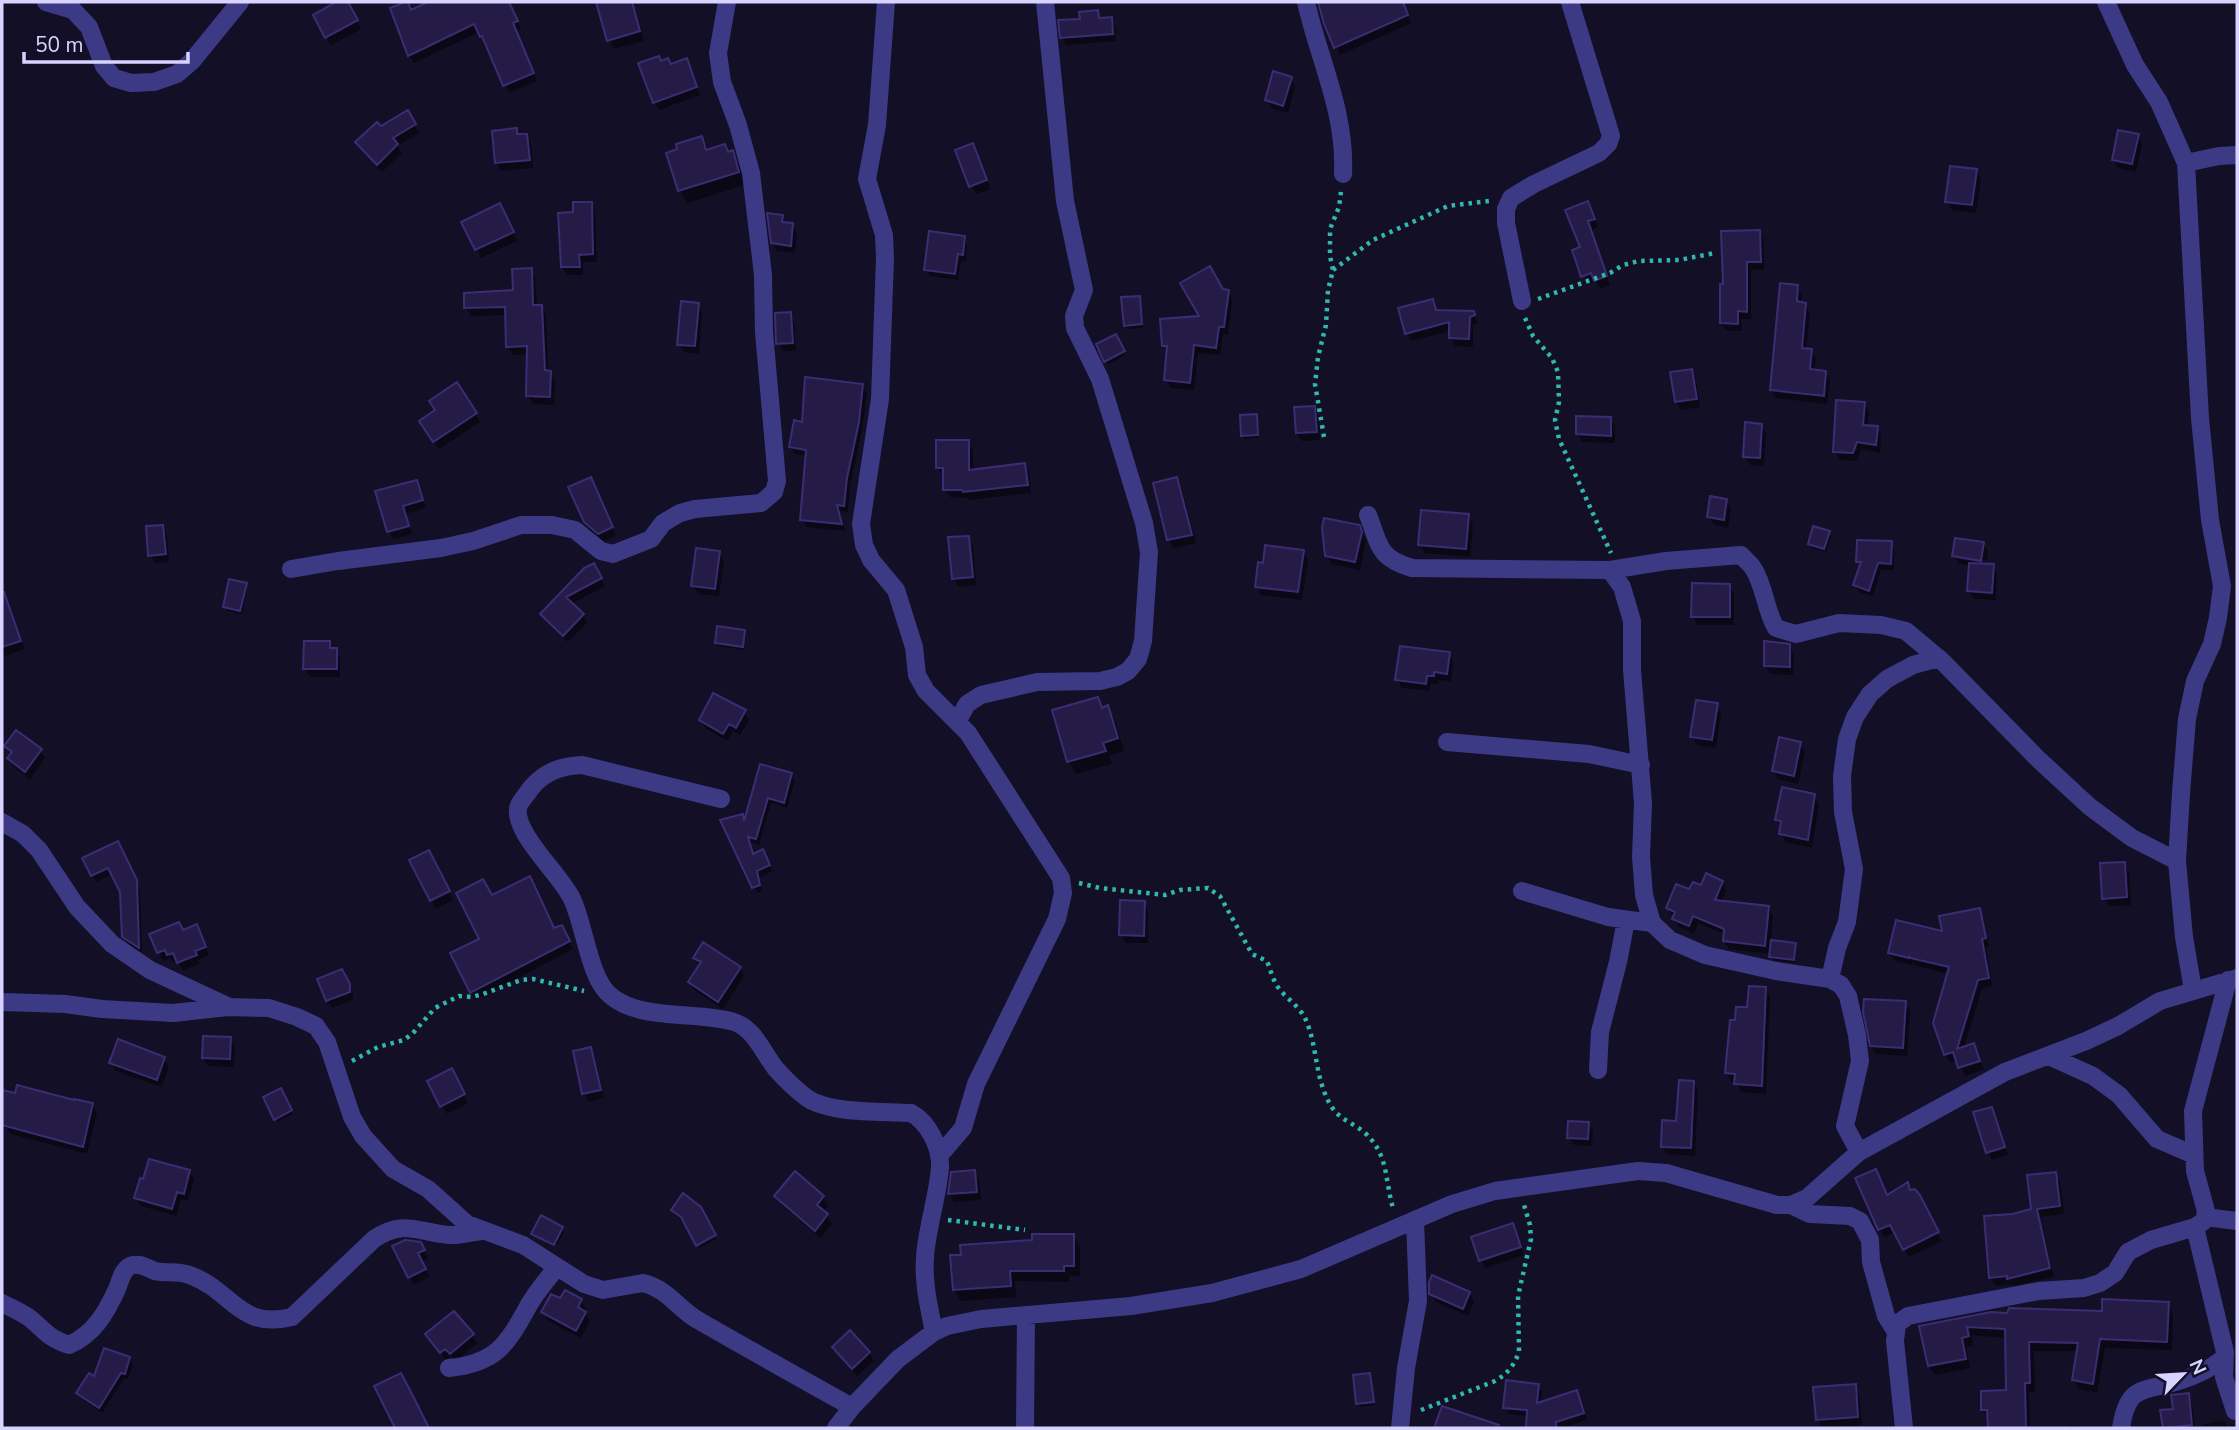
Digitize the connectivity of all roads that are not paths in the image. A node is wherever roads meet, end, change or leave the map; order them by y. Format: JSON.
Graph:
{"nodes":[{"id":1,"x":47,"y":2,"type":"edge"},
{"id":2,"x":240,"y":2,"type":"edge"},
{"id":3,"x":727,"y":2,"type":"edge"},
{"id":4,"x":886,"y":2,"type":"edge"},
{"id":5,"x":1045,"y":2,"type":"edge"},
{"id":6,"x":1306,"y":2,"type":"edge"},
{"id":7,"x":1570,"y":2,"type":"edge"},
{"id":8,"x":2106,"y":2,"type":"edge"},
{"id":9,"x":2237,"y":155,"type":"edge"},
{"id":10,"x":2186,"y":163,"type":"junction"},
{"id":11,"x":1343,"y":174,"type":"road end"},
{"id":12,"x":1522,"y":301,"type":"road end"},
{"id":13,"x":1368,"y":515,"type":"dead end"},
{"id":14,"x":290,"y":569,"type":"dead end"},
{"id":15,"x":1614,"y":570,"type":"junction"},
{"id":16,"x":1939,"y":658,"type":"junction"},
{"id":17,"x":957,"y":722,"type":"junction"},
{"id":18,"x":1447,"y":742,"type":"dead end"},
{"id":19,"x":1641,"y":765,"type":"junction"},
{"id":20,"x":721,"y":799,"type":"dead end"},
{"id":21,"x":2,"y":822,"type":"edge"},
{"id":22,"x":2177,"y":861,"type":"junction"},
{"id":23,"x":1522,"y":891,"type":"dead end"},
{"id":24,"x":1626,"y":920,"type":"junction"},
{"id":25,"x":1653,"y":923,"type":"junction"},
{"id":26,"x":1830,"y":979,"type":"junction"},
{"id":27,"x":2233,"y":979,"type":"edge"},
{"id":28,"x":2193,"y":990,"type":"junction"},
{"id":29,"x":2,"y":1002,"type":"edge"},
{"id":30,"x":228,"y":1007,"type":"junction"},
{"id":31,"x":2049,"y":1056,"type":"junction"},
{"id":32,"x":1598,"y":1070,"type":"dead end"},
{"id":33,"x":1859,"y":1152,"type":"junction"},
{"id":34,"x":2194,"y":1155,"type":"junction"},
{"id":35,"x":939,"y":1156,"type":"junction"},
{"id":36,"x":1791,"y":1205,"type":"junction"},
{"id":37,"x":2237,"y":1221,"type":"edge"},
{"id":38,"x":2200,"y":1222,"type":"junction"},
{"id":39,"x":1407,"y":1224,"type":"junction"},
{"id":40,"x":482,"y":1231,"type":"junction"},
{"id":41,"x":557,"y":1266,"type":"junction"},
{"id":42,"x":2,"y":1303,"type":"edge"},
{"id":43,"x":1026,"y":1315,"type":"junction"},
{"id":44,"x":934,"y":1332,"type":"junction"},
{"id":45,"x":1896,"y":1332,"type":"junction"},
{"id":46,"x":2237,"y":1337,"type":"edge"},
{"id":47,"x":2224,"y":1355,"type":"junction"},
{"id":48,"x":449,"y":1368,"type":"dead end"},
{"id":49,"x":852,"y":1407,"type":"junction"},
{"id":50,"x":2235,"y":1411,"type":"dead end"},
{"id":51,"x":1401,"y":1421,"type":"edge"},
{"id":52,"x":836,"y":1428,"type":"edge"},
{"id":53,"x":1025,"y":1428,"type":"edge"},
{"id":54,"x":1904,"y":1428,"type":"edge"},
{"id":55,"x":2121,"y":1428,"type":"edge"}],
"edges":[{"from":1,"to":2,"type":"street"},
{"from":3,"to":14,"type":"street"},
{"from":4,"to":17,"type":"street"},
{"from":5,"to":17,"type":"street"},
{"from":6,"to":11,"type":"street"},
{"from":7,"to":12,"type":"street"},
{"from":8,"to":10,"type":"street"},
{"from":9,"to":10,"type":"street"},
{"from":10,"to":22,"type":"street"},
{"from":13,"to":15,"type":"street"},
{"from":15,"to":16,"type":"street"},
{"from":15,"to":19,"type":"street"},
{"from":16,"to":22,"type":"street"},
{"from":16,"to":26,"type":"street"},
{"from":17,"to":35,"type":"street"},
{"from":18,"to":19,"type":"street"},
{"from":19,"to":25,"type":"street"},
{"from":20,"to":35,"type":"street"},
{"from":21,"to":30,"type":"street"},
{"from":22,"to":28,"type":"street"},
{"from":23,"to":24,"type":"street"},
{"from":24,"to":25,"type":"street"},
{"from":24,"to":32,"type":"street"},
{"from":25,"to":26,"type":"street"},
{"from":26,"to":33,"type":"street"},
{"from":27,"to":28,"type":"street"},
{"from":27,"to":34,"type":"street"},
{"from":28,"to":31,"type":"street"},
{"from":29,"to":30,"type":"street"},
{"from":30,"to":40,"type":"street"},
{"from":31,"to":33,"type":"street"},
{"from":31,"to":34,"type":"street"},
{"from":33,"to":36,"type":"street"},
{"from":34,"to":38,"type":"street"},
{"from":35,"to":44,"type":"street"},
{"from":36,"to":39,"type":"street"},
{"from":36,"to":45,"type":"street"},
{"from":37,"to":38,"type":"street"},
{"from":38,"to":45,"type":"street"},
{"from":38,"to":47,"type":"street"},
{"from":39,"to":43,"type":"street"},
{"from":39,"to":51,"type":"street"},
{"from":40,"to":41,"type":"street"},
{"from":40,"to":42,"type":"street"},
{"from":41,"to":48,"type":"street"},
{"from":41,"to":49,"type":"street"},
{"from":43,"to":44,"type":"street"},
{"from":43,"to":53,"type":"street"},
{"from":44,"to":49,"type":"street"},
{"from":45,"to":54,"type":"street"},
{"from":46,"to":47,"type":"street"},
{"from":47,"to":50,"type":"street"},
{"from":47,"to":55,"type":"street"},
{"from":49,"to":52,"type":"street"}]}
